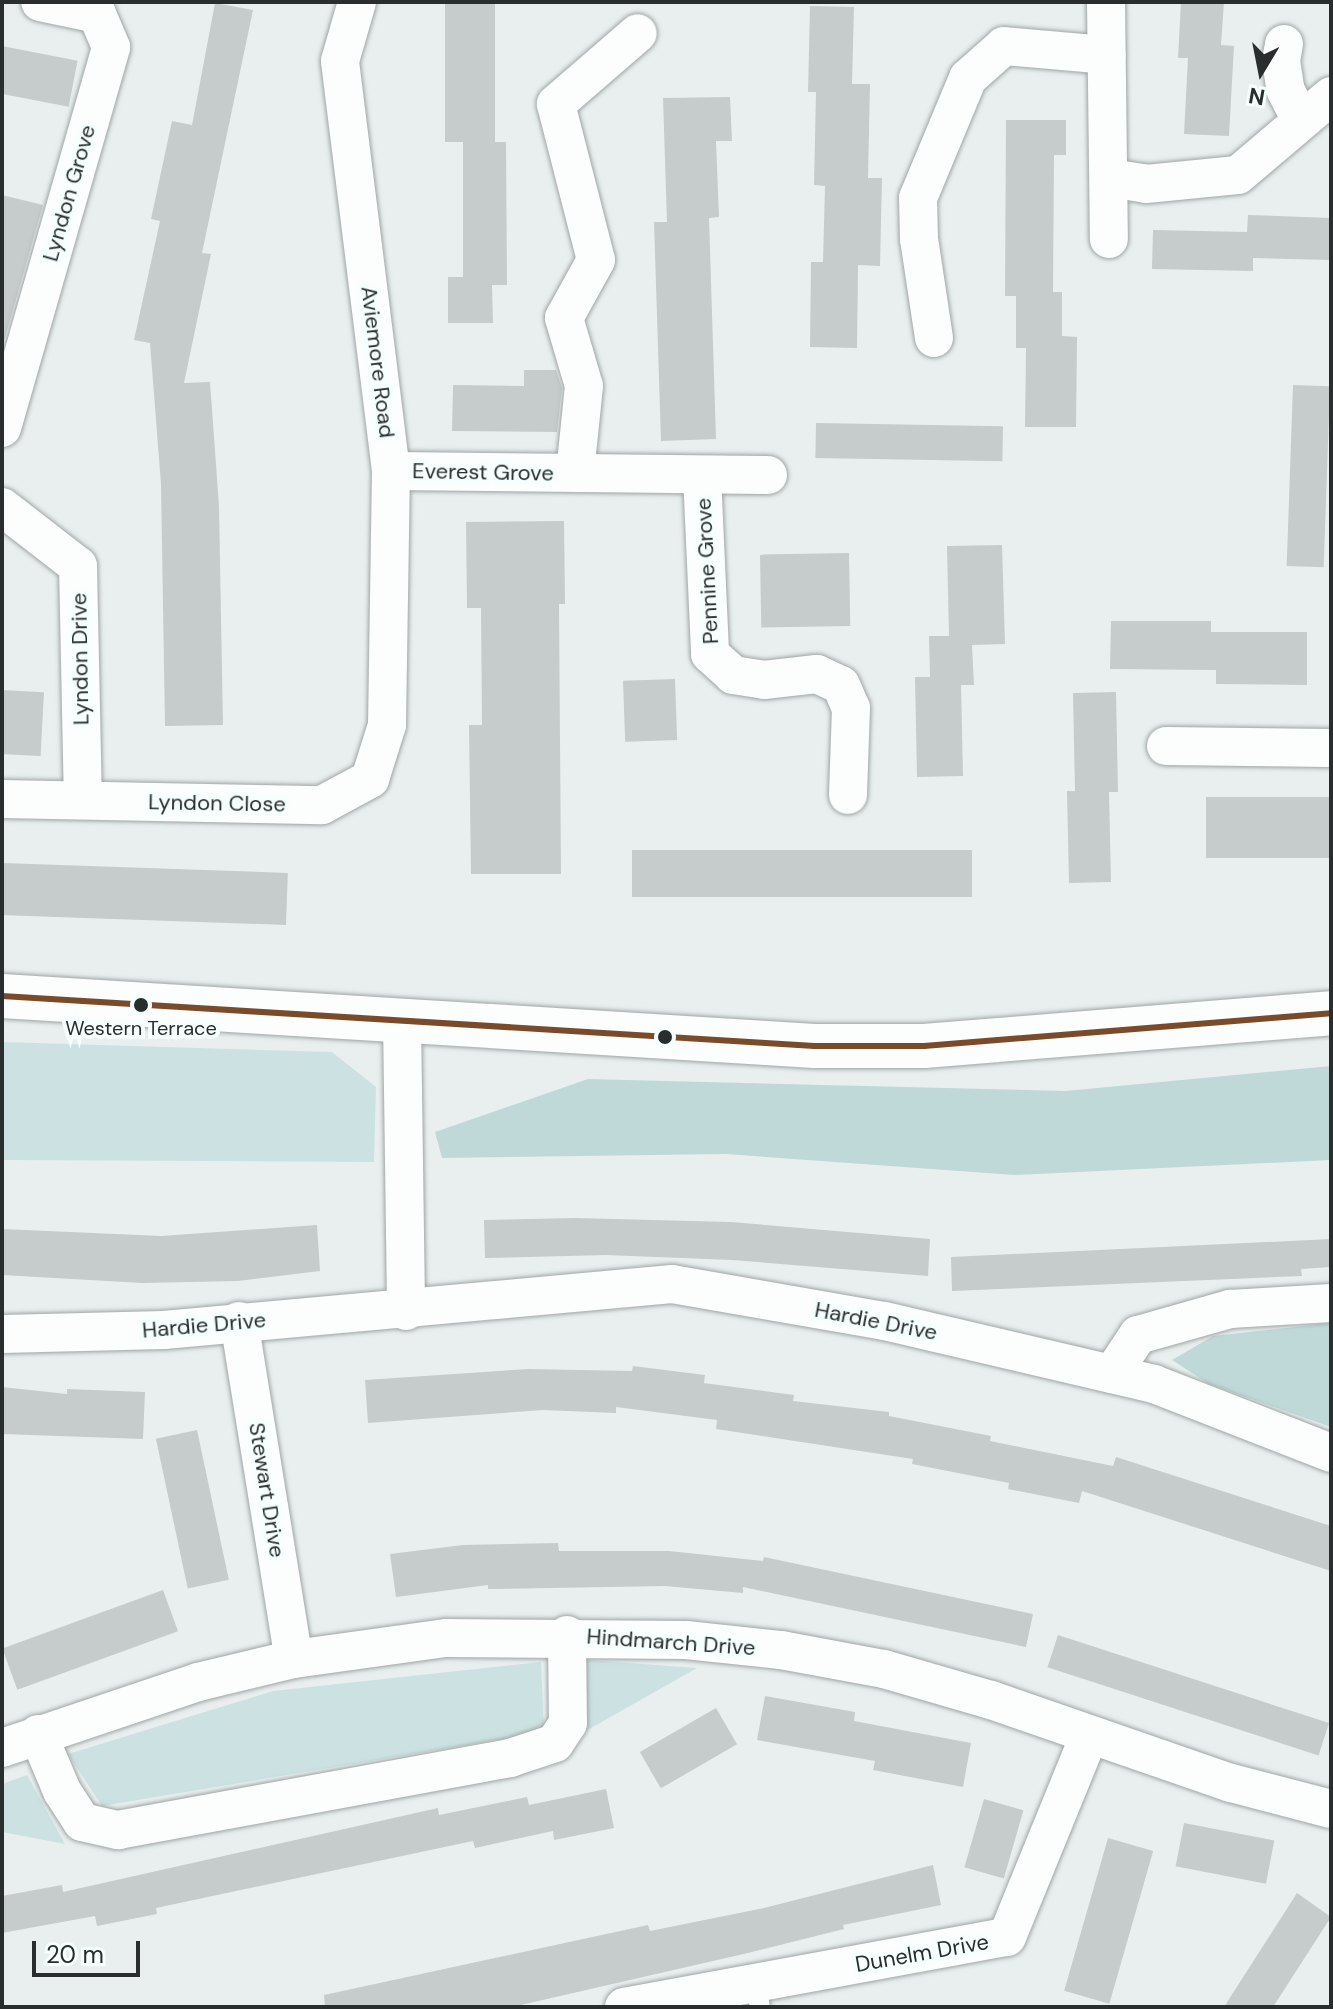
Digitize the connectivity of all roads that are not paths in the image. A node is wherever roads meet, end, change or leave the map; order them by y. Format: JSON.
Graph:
{"nodes":[{"id":1,"x":40,"y":2,"type":"edge"},
{"id":2,"x":357,"y":2,"type":"edge"},
{"id":3,"x":1106,"y":2,"type":"edge"},
{"id":4,"x":638,"y":33,"type":"dead end"},
{"id":5,"x":1284,"y":44,"type":"dead end"},
{"id":6,"x":1107,"y":55,"type":"junction"},
{"id":7,"x":1331,"y":96,"type":"edge"},
{"id":8,"x":1300,"y":119,"type":"junction"},
{"id":9,"x":1110,"y":178,"type":"junction"},
{"id":10,"x":1109,"y":239,"type":"dead end"},
{"id":11,"x":934,"y":338,"type":"dead end"},
{"id":12,"x":2,"y":428,"type":"edge"},
{"id":13,"x":391,"y":471,"type":"junction"},
{"id":14,"x":575,"y":473,"type":"junction"},
{"id":15,"x":702,"y":475,"type":"junction"},
{"id":16,"x":768,"y":475,"type":"dead end"},
{"id":17,"x":2,"y":507,"type":"edge"},
{"id":18,"x":387,"y":725,"type":"joint"},
{"id":19,"x":1166,"y":746,"type":"dead end"},
{"id":20,"x":1331,"y":748,"type":"edge"},
{"id":21,"x":848,"y":795,"type":"dead end"},
{"id":22,"x":2,"y":799,"type":"edge"},
{"id":23,"x":83,"y":800,"type":"junction"},
{"id":24,"x":2,"y":996,"type":"edge"},
{"id":25,"x":1331,"y":1013,"type":"edge"},
{"id":26,"x":402,"y":1019,"type":"junction"},
{"id":27,"x":1331,"y":1303,"type":"edge"},
{"id":28,"x":406,"y":1311,"type":"junction"},
{"id":29,"x":239,"y":1321,"type":"junction"},
{"id":30,"x":2,"y":1334,"type":"edge"},
{"id":31,"x":1112,"y":1374,"type":"junction"},
{"id":32,"x":1331,"y":1453,"type":"edge"},
{"id":33,"x":567,"y":1635,"type":"junction"},
{"id":34,"x":294,"y":1659,"type":"junction"},
{"id":35,"x":38,"y":1734,"type":"junction"},
{"id":36,"x":1089,"y":1736,"type":"junction"},
{"id":37,"x":2,"y":1748,"type":"edge"},
{"id":38,"x":1331,"y":1809,"type":"edge"},
{"id":39,"x":758,"y":1995,"type":"edge"},
{"id":40,"x":624,"y":2007,"type":"edge"}],
"edges":[{"from":1,"to":12,"type":"street","name":"Lyndon Grove"},
{"from":2,"to":13,"type":"street","name":"Aviemore Road"},
{"from":3,"to":6,"type":"street"},
{"from":4,"to":14,"type":"street","name":"Everest Grove"},
{"from":5,"to":8,"type":"street"},
{"from":6,"to":9,"type":"street"},
{"from":6,"to":11,"type":"street"},
{"from":7,"to":8,"type":"street"},
{"from":8,"to":9,"type":"street"},
{"from":9,"to":10,"type":"street"},
{"from":13,"to":14,"type":"street","name":"Everest Grove"},
{"from":13,"to":18,"type":"street","name":"Aviemore Road"},
{"from":14,"to":15,"type":"street","name":"Everest Grove"},
{"from":15,"to":16,"type":"street","name":"Everest Grove"},
{"from":15,"to":21,"type":"street","name":"Pennine Grove"},
{"from":17,"to":23,"type":"street","name":"Lyndon Drive"},
{"from":18,"to":23,"type":"street","name":"Lyndon Close"},
{"from":19,"to":20,"type":"street"},
{"from":22,"to":23,"type":"street","name":"Lyndon Close"},
{"from":24,"to":26,"type":"main road"},
{"from":25,"to":26,"type":"main road"},
{"from":26,"to":28,"type":"street"},
{"from":27,"to":31,"type":"street"},
{"from":28,"to":29,"type":"street","name":"Hardie Drive"},
{"from":28,"to":31,"type":"street","name":"Hardie Drive"},
{"from":29,"to":30,"type":"street","name":"Hardie Drive"},
{"from":29,"to":34,"type":"street","name":"Stewart Drive"},
{"from":31,"to":32,"type":"street","name":"Hardie Drive"},
{"from":33,"to":34,"type":"street","name":"Hindmarch Drive"},
{"from":33,"to":35,"type":"street"},
{"from":33,"to":36,"type":"street","name":"Hindmarch Drive"},
{"from":34,"to":35,"type":"street","name":"Hindmarch Drive"},
{"from":35,"to":37,"type":"street","name":"Hindmarch Drive"},
{"from":36,"to":38,"type":"street","name":"Hindmarch Drive"},
{"from":36,"to":39,"type":"street","name":"Dunelm Drive"},
{"from":39,"to":40,"type":"street","name":"Dunelm Drive"}]}
